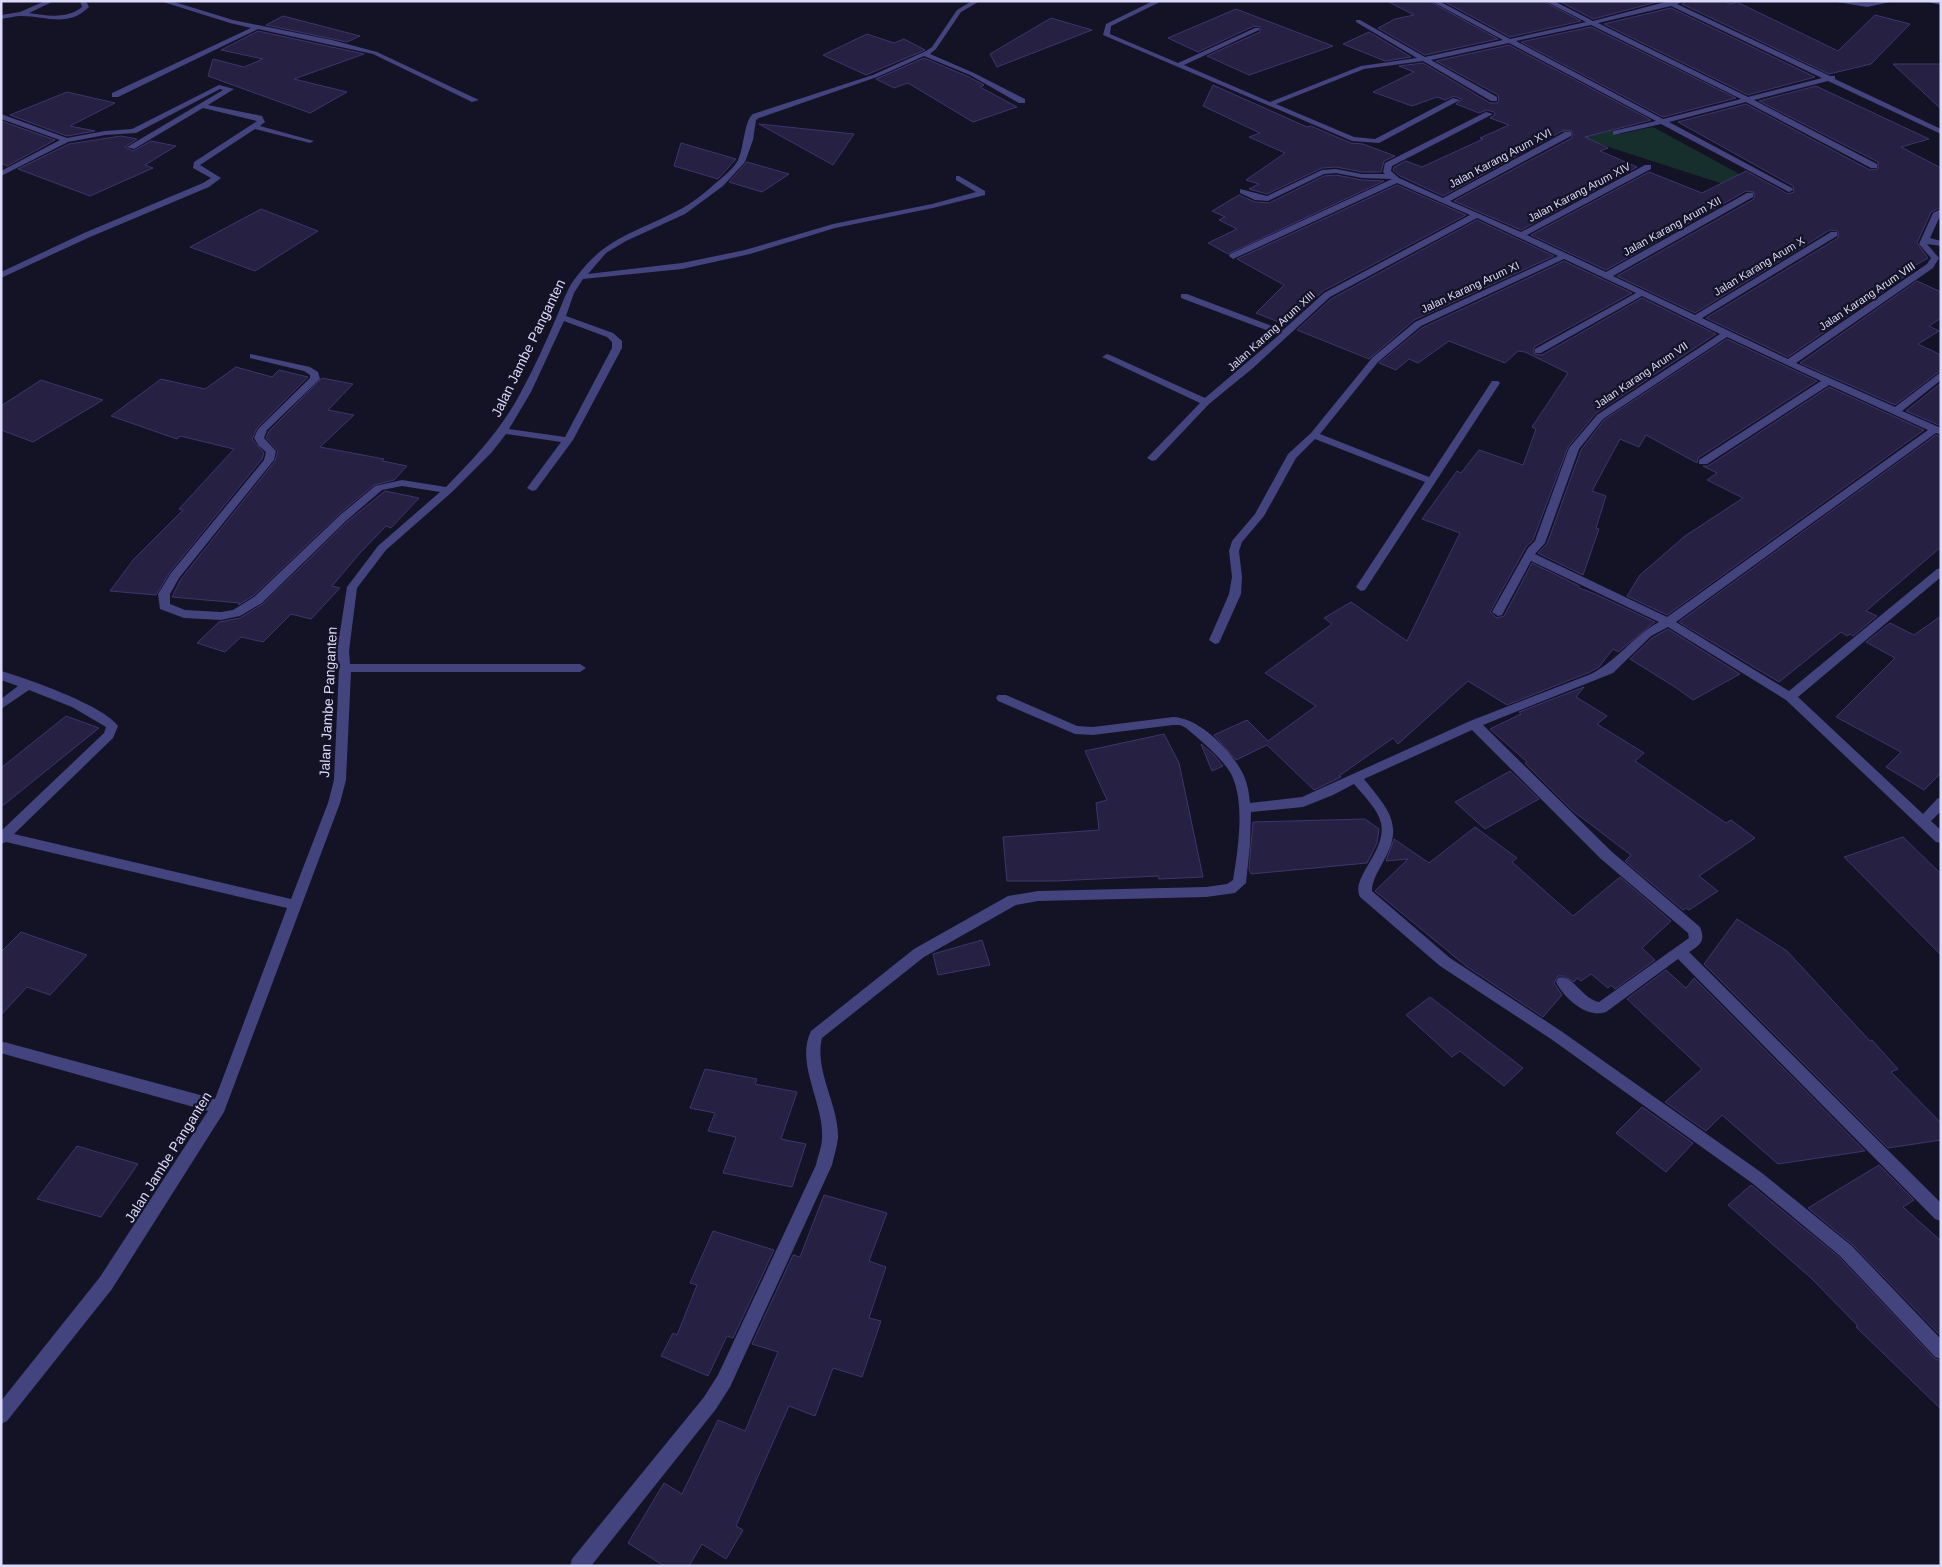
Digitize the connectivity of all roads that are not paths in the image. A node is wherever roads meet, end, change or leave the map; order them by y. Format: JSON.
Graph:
{"nodes":[{"id":1,"x":52,"y":1,"type":"edge"},
{"id":2,"x":83,"y":1,"type":"edge"},
{"id":3,"x":163,"y":1,"type":"edge"},
{"id":4,"x":978,"y":1,"type":"edge"},
{"id":5,"x":1159,"y":1,"type":"edge"},
{"id":6,"x":1434,"y":1,"type":"edge"},
{"id":7,"x":1548,"y":1,"type":"edge"},
{"id":8,"x":1682,"y":1,"type":"edge"},
{"id":9,"x":1834,"y":1,"type":"edge"},
{"id":10,"x":1892,"y":1,"type":"edge"},
{"id":11,"x":1926,"y":1,"type":"edge"},
{"id":12,"x":1669,"y":3,"type":"edge"},
{"id":13,"x":1941,"y":3,"type":"edge"},
{"id":14,"x":22,"y":14,"type":"junction"},
{"id":15,"x":1,"y":17,"type":"edge"},
{"id":16,"x":1358,"y":21,"type":"dead end"},
{"id":17,"x":1592,"y":24,"type":"junction"},
{"id":18,"x":256,"y":28,"type":"junction"},
{"id":19,"x":1257,"y":29,"type":"dead end"},
{"id":20,"x":1507,"y":41,"type":"junction"},
{"id":21,"x":929,"y":51,"type":"junction"},
{"id":22,"x":1425,"y":59,"type":"junction"},
{"id":23,"x":1178,"y":65,"type":"junction"},
{"id":24,"x":1832,"y":78,"type":"junction"},
{"id":25,"x":115,"y":95,"type":"dead end"},
{"id":26,"x":1494,"y":99,"type":"dead end"},
{"id":27,"x":475,"y":100,"type":"dead end"},
{"id":28,"x":1456,"y":100,"type":"dead end"},
{"id":29,"x":1748,"y":100,"type":"junction"},
{"id":30,"x":1022,"y":101,"type":"dead end"},
{"id":31,"x":1271,"y":104,"type":"junction"},
{"id":32,"x":202,"y":106,"type":"junction"},
{"id":33,"x":1489,"y":114,"type":"dead end"},
{"id":34,"x":1,"y":116,"type":"edge"},
{"id":35,"x":1662,"y":121,"type":"junction"},
{"id":36,"x":256,"y":127,"type":"junction"},
{"id":37,"x":1941,"y":132,"type":"edge"},
{"id":38,"x":1616,"y":133,"type":"dead end"},
{"id":39,"x":1568,"y":134,"type":"dead end"},
{"id":40,"x":66,"y":140,"type":"junction"},
{"id":41,"x":310,"y":141,"type":"dead end"},
{"id":42,"x":131,"y":147,"type":"dead end"},
{"id":43,"x":1874,"y":166,"type":"dead end"},
{"id":44,"x":1648,"y":167,"type":"dead end"},
{"id":45,"x":1,"y":174,"type":"edge"},
{"id":46,"x":959,"y":178,"type":"dead end"},
{"id":47,"x":1394,"y":178,"type":"junction"},
{"id":48,"x":1789,"y":190,"type":"dead end"},
{"id":49,"x":1243,"y":192,"type":"dead end"},
{"id":50,"x":1750,"y":195,"type":"dead end"},
{"id":51,"x":1443,"y":201,"type":"junction"},
{"id":52,"x":1941,"y":211,"type":"edge"},
{"id":53,"x":1475,"y":216,"type":"junction"},
{"id":54,"x":1834,"y":234,"type":"dead end"},
{"id":55,"x":1521,"y":236,"type":"junction"},
{"id":56,"x":1926,"y":239,"type":"junction"},
{"id":57,"x":1941,"y":244,"type":"edge"},
{"id":58,"x":1233,"y":256,"type":"dead end"},
{"id":59,"x":1564,"y":256,"type":"junction"},
{"id":60,"x":1,"y":275,"type":"edge"},
{"id":61,"x":1606,"y":276,"type":"junction"},
{"id":62,"x":580,"y":277,"type":"junction"},
{"id":63,"x":1642,"y":293,"type":"junction"},
{"id":64,"x":1184,"y":296,"type":"dead end"},
{"id":65,"x":562,"y":317,"type":"junction"},
{"id":66,"x":1696,"y":318,"type":"junction"},
{"id":67,"x":1727,"y":333,"type":"junction"},
{"id":68,"x":1285,"y":334,"type":"junction"},
{"id":69,"x":1538,"y":351,"type":"dead end"},
{"id":70,"x":253,"y":356,"type":"dead end"},
{"id":71,"x":1107,"y":357,"type":"dead end"},
{"id":72,"x":1789,"y":363,"type":"junction"},
{"id":73,"x":1941,"y":374,"type":"edge"},
{"id":74,"x":1828,"y":381,"type":"junction"},
{"id":75,"x":1495,"y":383,"type":"dead end"},
{"id":76,"x":1206,"y":402,"type":"junction"},
{"id":77,"x":1896,"y":411,"type":"junction"},
{"id":78,"x":504,"y":431,"type":"junction"},
{"id":79,"x":1938,"y":431,"type":"edge"},
{"id":80,"x":1314,"y":435,"type":"junction"},
{"id":81,"x":568,"y":440,"type":"junction"},
{"id":82,"x":1152,"y":458,"type":"dead end"},
{"id":83,"x":1703,"y":462,"type":"dead end"},
{"id":84,"x":1431,"y":481,"type":"junction"},
{"id":85,"x":532,"y":488,"type":"dead end"},
{"id":86,"x":448,"y":490,"type":"junction"},
{"id":87,"x":1530,"y":555,"type":"junction"},
{"id":88,"x":1941,"y":571,"type":"edge"},
{"id":89,"x":1362,"y":587,"type":"dead end"},
{"id":90,"x":1498,"y":612,"type":"dead end"},
{"id":91,"x":1668,"y":622,"type":"junction"},
{"id":92,"x":1215,"y":640,"type":"dead end"},
{"id":93,"x":345,"y":668,"type":"junction"},
{"id":94,"x":580,"y":668,"type":"dead end"},
{"id":95,"x":1,"y":675,"type":"edge"},
{"id":96,"x":27,"y":685,"type":"junction"},
{"id":97,"x":1790,"y":697,"type":"junction"},
{"id":98,"x":1002,"y":698,"type":"dead end"},
{"id":99,"x":1,"y":705,"type":"edge"},
{"id":100,"x":1474,"y":724,"type":"junction"},
{"id":101,"x":1356,"y":778,"type":"junction"},
{"id":102,"x":1941,"y":802,"type":"edge"},
{"id":103,"x":1245,"y":808,"type":"junction"},
{"id":104,"x":1924,"y":821,"type":"junction"},
{"id":105,"x":3,"y":838,"type":"edge"},
{"id":106,"x":1941,"y":838,"type":"edge"},
{"id":107,"x":296,"y":905,"type":"junction"},
{"id":108,"x":1679,"y":951,"type":"junction"},
{"id":109,"x":1563,"y":982,"type":"dead end"},
{"id":110,"x":4,"y":1048,"type":"dead end"},
{"id":111,"x":219,"y":1108,"type":"junction"},
{"id":112,"x":1941,"y":1214,"type":"edge"},
{"id":113,"x":1941,"y":1351,"type":"edge"},
{"id":114,"x":1,"y":1415,"type":"edge"},
{"id":115,"x":579,"y":1566,"type":"edge"}],
"edges":[{"from":1,"to":14,"type":"street"},
{"from":2,"to":14,"type":"street"},
{"from":3,"to":18,"type":"street"},
{"from":4,"to":21,"type":"street"},
{"from":5,"to":23,"type":"street"},
{"from":6,"to":20,"type":"street"},
{"from":7,"to":17,"type":"street"},
{"from":8,"to":12,"type":"street"},
{"from":9,"to":10,"type":"street"},
{"from":11,"to":13,"type":"street"},
{"from":12,"to":17,"type":"street"},
{"from":12,"to":24,"type":"street"},
{"from":14,"to":15,"type":"street"},
{"from":16,"to":22,"type":"street"},
{"from":17,"to":20,"type":"street"},
{"from":17,"to":29,"type":"street"},
{"from":18,"to":25,"type":"street"},
{"from":18,"to":27,"type":"street"},
{"from":19,"to":23,"type":"street"},
{"from":20,"to":22,"type":"street"},
{"from":20,"to":35,"type":"street"},
{"from":21,"to":30,"type":"street"},
{"from":21,"to":62,"type":"street","name":"Jalan Jambe Panganten"},
{"from":22,"to":26,"type":"street"},
{"from":22,"to":31,"type":"street"},
{"from":23,"to":31,"type":"street"},
{"from":24,"to":29,"type":"street"},
{"from":24,"to":37,"type":"street"},
{"from":28,"to":31,"type":"street"},
{"from":29,"to":35,"type":"street"},
{"from":29,"to":43,"type":"street"},
{"from":32,"to":36,"type":"street"},
{"from":32,"to":40,"type":"street"},
{"from":32,"to":42,"type":"street"},
{"from":33,"to":47,"type":"street"},
{"from":34,"to":40,"type":"street"},
{"from":35,"to":38,"type":"street"},
{"from":35,"to":48,"type":"street"},
{"from":36,"to":41,"type":"street"},
{"from":36,"to":60,"type":"street"},
{"from":39,"to":51,"type":"street","name":"Jalan Karang Arum XVI"},
{"from":40,"to":45,"type":"street"},
{"from":44,"to":55,"type":"street","name":"Jalan Karang Arum XIV"},
{"from":46,"to":62,"type":"street"},
{"from":47,"to":49,"type":"street"},
{"from":47,"to":51,"type":"street"},
{"from":47,"to":58,"type":"street"},
{"from":50,"to":61,"type":"street","name":"Jalan Karang Arum XII"},
{"from":51,"to":53,"type":"street"},
{"from":52,"to":56,"type":"street"},
{"from":53,"to":55,"type":"street"},
{"from":53,"to":68,"type":"street","name":"Jalan Karang Arum XIII"},
{"from":54,"to":66,"type":"street","name":"Jalan Karang Arum X"},
{"from":55,"to":59,"type":"street"},
{"from":56,"to":57,"type":"street"},
{"from":56,"to":72,"type":"street","name":"Jalan Karang Arum VIII"},
{"from":59,"to":61,"type":"street"},
{"from":59,"to":80,"type":"street","name":"Jalan Karang Arum XI"},
{"from":61,"to":63,"type":"street"},
{"from":62,"to":65,"type":"street","name":"Jalan Jambe Panganten"},
{"from":63,"to":66,"type":"street"},
{"from":63,"to":69,"type":"street"},
{"from":64,"to":68,"type":"street"},
{"from":65,"to":78,"type":"street","name":"Jalan Jambe Panganten"},
{"from":65,"to":81,"type":"street"},
{"from":66,"to":67,"type":"street"},
{"from":67,"to":72,"type":"street"},
{"from":67,"to":87,"type":"street","name":"Jalan Karang Arum VII"},
{"from":68,"to":76,"type":"street","name":"Jalan Karang Arum XIII"},
{"from":70,"to":86,"type":"street"},
{"from":71,"to":76,"type":"street"},
{"from":72,"to":74,"type":"street"},
{"from":73,"to":77,"type":"street"},
{"from":74,"to":77,"type":"street"},
{"from":74,"to":83,"type":"street"},
{"from":75,"to":84,"type":"street"},
{"from":76,"to":82,"type":"street","name":"Jalan Karang Arum XIII"},
{"from":77,"to":79,"type":"street"},
{"from":78,"to":81,"type":"street"},
{"from":78,"to":86,"type":"street","name":"Jalan Jambe Panganten"},
{"from":79,"to":91,"type":"street"},
{"from":80,"to":84,"type":"street"},
{"from":80,"to":92,"type":"street","name":"Jalan Karang Arum XI"},
{"from":81,"to":85,"type":"street"},
{"from":84,"to":89,"type":"street"},
{"from":86,"to":93,"type":"street","name":"Jalan Jambe Panganten"},
{"from":87,"to":90,"type":"street","name":"Jalan Karang Arum VII"},
{"from":87,"to":91,"type":"street"},
{"from":88,"to":97,"type":"street"},
{"from":91,"to":97,"type":"street"},
{"from":91,"to":100,"type":"street"},
{"from":93,"to":94,"type":"street"},
{"from":93,"to":107,"type":"street","name":"Jalan Jambe Panganten"},
{"from":95,"to":96,"type":"street"},
{"from":96,"to":99,"type":"street"},
{"from":96,"to":105,"type":"street"},
{"from":97,"to":104,"type":"street"},
{"from":98,"to":103,"type":"street"},
{"from":100,"to":101,"type":"street"},
{"from":100,"to":108,"type":"street"},
{"from":101,"to":103,"type":"street"},
{"from":101,"to":113,"type":"street"},
{"from":102,"to":104,"type":"street"},
{"from":103,"to":115,"type":"street"},
{"from":104,"to":106,"type":"street"},
{"from":105,"to":107,"type":"street"},
{"from":107,"to":111,"type":"street","name":"Jalan Jambe Panganten"},
{"from":108,"to":109,"type":"street"},
{"from":108,"to":112,"type":"street"},
{"from":110,"to":111,"type":"street"},
{"from":111,"to":114,"type":"street","name":"Jalan Jambe Panganten"}]}
